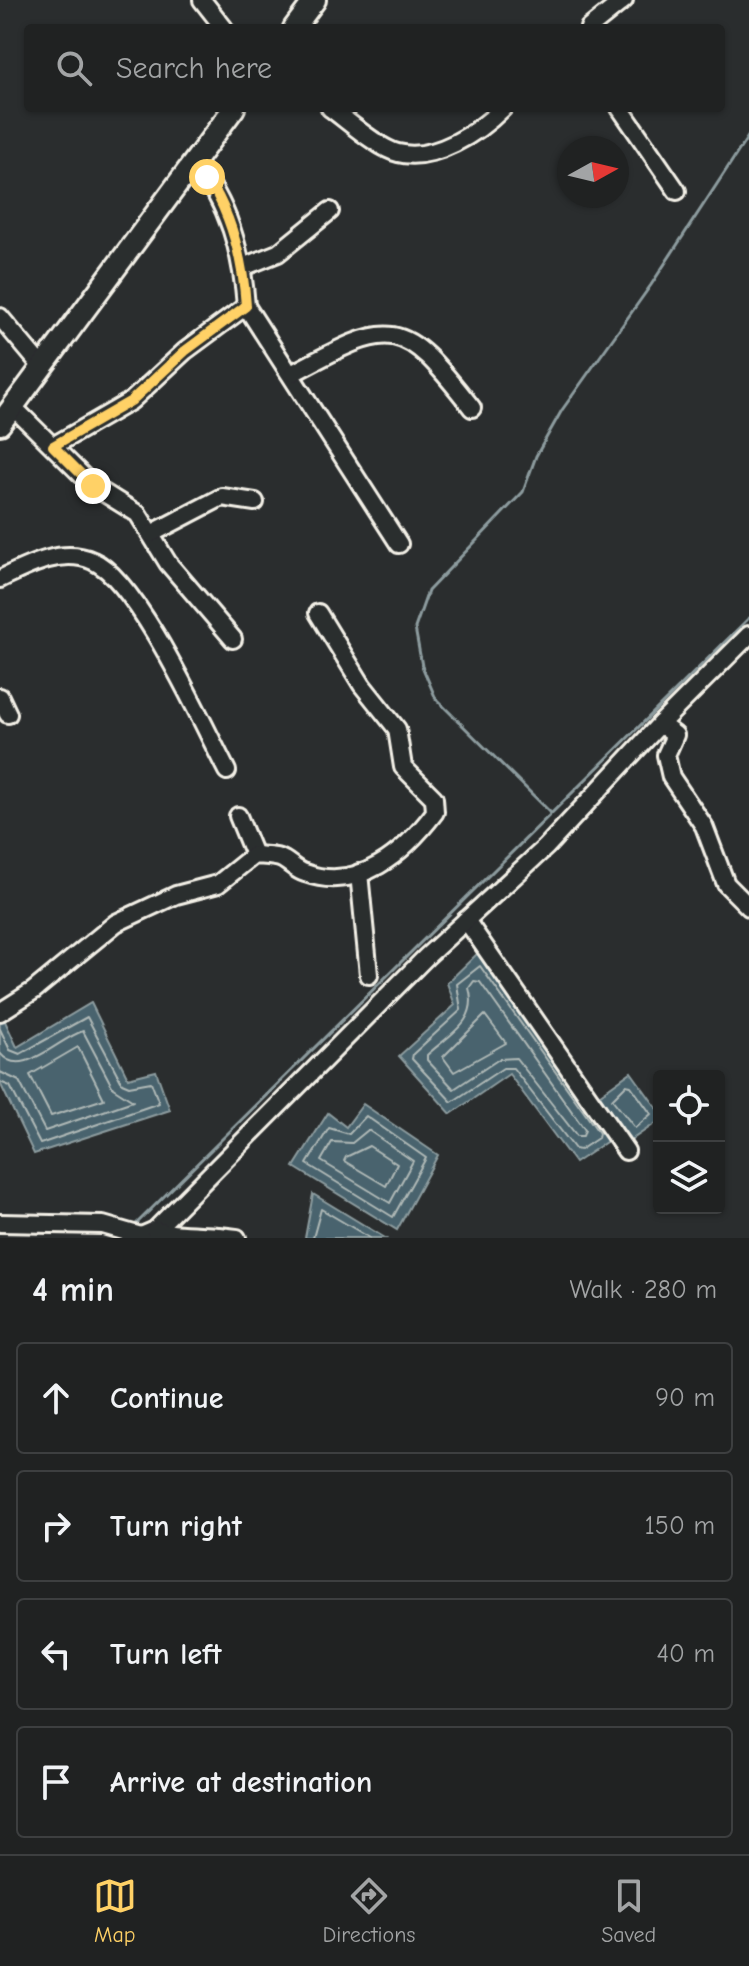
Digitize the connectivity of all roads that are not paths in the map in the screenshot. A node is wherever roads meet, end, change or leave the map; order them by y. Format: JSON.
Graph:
{"nodes":[{"id":1,"x":202,"y":0,"type":"edge"},
{"id":2,"x":315,"y":0,"type":"edge"},
{"id":3,"x":624,"y":0,"type":"edge"},
{"id":4,"x":221,"y":24,"type":"edge"},
{"id":5,"x":297,"y":24,"type":"edge"},
{"id":6,"x":594,"y":24,"type":"edge"},
{"id":7,"x":231,"y":112,"type":"edge"},
{"id":8,"x":336,"y":112,"type":"edge"},
{"id":9,"x":499,"y":112,"type":"edge"},
{"id":10,"x":623,"y":112,"type":"edge"},
{"id":11,"x":194,"y":162,"type":"junction"},
{"id":12,"x":677,"y":191,"type":"dead end"},
{"id":13,"x":330,"y":211,"type":"dead end"},
{"id":14,"x":243,"y":267,"type":"junction"},
{"id":15,"x":246,"y":306,"type":"junction"},
{"id":16,"x":0,"y":317,"type":"edge"},
{"id":17,"x":42,"y":367,"type":"junction"},
{"id":18,"x":293,"y":373,"type":"junction"},
{"id":19,"x":13,"y":407,"type":"junction"},
{"id":20,"x":472,"y":408,"type":"dead end"},
{"id":21,"x":0,"y":424,"type":"edge"},
{"id":22,"x":53,"y":446,"type":"junction"},
{"id":23,"x":255,"y":502,"type":"dead end"},
{"id":24,"x":151,"y":534,"type":"junction"},
{"id":25,"x":399,"y":544,"type":"dead end"},
{"id":26,"x":0,"y":579,"type":"edge"},
{"id":27,"x":318,"y":613,"type":"dead end"},
{"id":28,"x":749,"y":635,"type":"edge"},
{"id":29,"x":233,"y":639,"type":"dead end"},
{"id":30,"x":0,"y":697,"type":"edge"},
{"id":31,"x":8,"y":714,"type":"dead end"},
{"id":32,"x":660,"y":724,"type":"junction"},
{"id":33,"x":227,"y":771,"type":"dead end"},
{"id":34,"x":238,"y":816,"type":"dead end"},
{"id":35,"x":254,"y":855,"type":"junction"},
{"id":36,"x":359,"y":873,"type":"junction"},
{"id":37,"x":749,"y":907,"type":"edge"},
{"id":38,"x":466,"y":920,"type":"junction"},
{"id":39,"x":369,"y":975,"type":"dead end"},
{"id":40,"x":0,"y":1012,"type":"edge"},
{"id":41,"x":626,"y":1151,"type":"dead end"},
{"id":42,"x":0,"y":1223,"type":"edge"},
{"id":43,"x":148,"y":1233,"type":"junction"},
{"id":44,"x":237,"y":1238,"type":"edge"}],
"edges":[{"from":1,"to":4,"type":"street"},
{"from":2,"to":5,"type":"main road"},
{"from":3,"to":6,"type":"street"},
{"from":7,"to":11,"type":"main road"},
{"from":8,"to":9,"type":"street"},
{"from":10,"to":12,"type":"street"},
{"from":11,"to":14,"type":"street"},
{"from":11,"to":17,"type":"main road"},
{"from":13,"to":14,"type":"street"},
{"from":14,"to":15,"type":"street"},
{"from":15,"to":18,"type":"street"},
{"from":15,"to":22,"type":"street"},
{"from":16,"to":17,"type":"street"},
{"from":17,"to":19,"type":"main road"},
{"from":18,"to":20,"type":"street"},
{"from":18,"to":25,"type":"street"},
{"from":19,"to":21,"type":"main road"},
{"from":19,"to":22,"type":"street"},
{"from":22,"to":24,"type":"street"},
{"from":23,"to":24,"type":"street"},
{"from":24,"to":29,"type":"street"},
{"from":26,"to":33,"type":"street"},
{"from":27,"to":36,"type":"street"},
{"from":28,"to":32,"type":"street"},
{"from":30,"to":31,"type":"street"},
{"from":32,"to":37,"type":"street"},
{"from":32,"to":38,"type":"street"},
{"from":34,"to":35,"type":"street"},
{"from":35,"to":36,"type":"street"},
{"from":35,"to":40,"type":"street"},
{"from":36,"to":39,"type":"street"},
{"from":38,"to":41,"type":"street"},
{"from":38,"to":43,"type":"street"},
{"from":42,"to":43,"type":"street"},
{"from":43,"to":44,"type":"street"}]}
